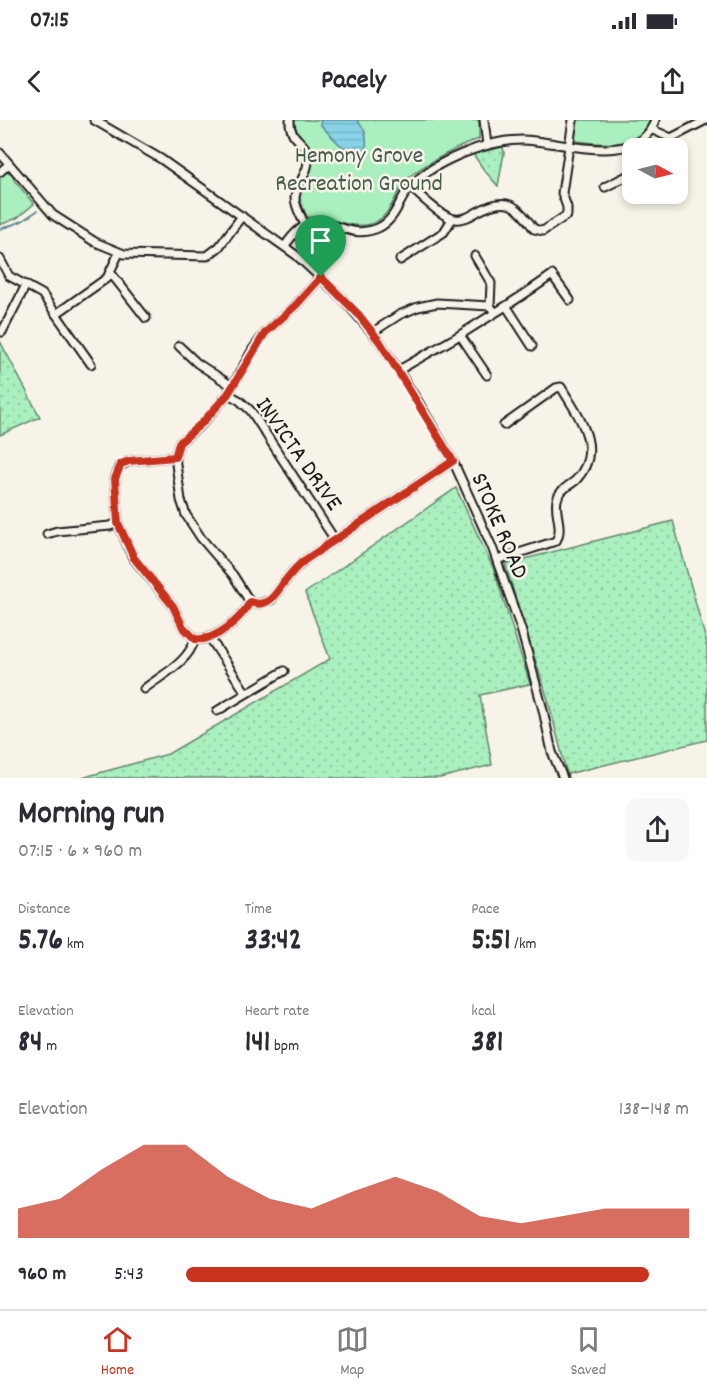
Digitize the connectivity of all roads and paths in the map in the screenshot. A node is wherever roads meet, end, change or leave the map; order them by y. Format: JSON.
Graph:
{"nodes":[{"id":1,"x":93,"y":120,"type":"edge"},
{"id":2,"x":290,"y":120,"type":"edge"},
{"id":3,"x":484,"y":120,"type":"edge"},
{"id":4,"x":573,"y":120,"type":"edge"},
{"id":5,"x":655,"y":120,"type":"edge"},
{"id":6,"x":706,"y":120,"type":"edge"},
{"id":7,"x":651,"y":129,"type":"junction"},
{"id":8,"x":642,"y":138,"type":"edge"},
{"id":9,"x":487,"y":145,"type":"junction"},
{"id":10,"x":568,"y":145,"type":"junction"},
{"id":11,"x":622,"y":147,"type":"edge"},
{"id":12,"x":0,"y":153,"type":"edge"},
{"id":13,"x":9,"y":164,"type":"junction"},
{"id":14,"x":0,"y":172,"type":"edge"},
{"id":15,"x":622,"y":178,"type":"edge"},
{"id":16,"x":410,"y":187,"type":"junction"},
{"id":17,"x":605,"y":187,"type":"dead end"},
{"id":18,"x":242,"y":216,"type":"junction"},
{"id":19,"x":452,"y":219,"type":"junction"},
{"id":20,"x":305,"y":225,"type":"junction"},
{"id":21,"x":285,"y":246,"type":"junction"},
{"id":22,"x":119,"y":253,"type":"junction"},
{"id":23,"x":475,"y":256,"type":"dead end"},
{"id":24,"x":0,"y":259,"type":"edge"},
{"id":25,"x":400,"y":260,"type":"dead end"},
{"id":26,"x":110,"y":272,"type":"junction"},
{"id":27,"x":321,"y":277,"type":"junction"},
{"id":28,"x":26,"y":285,"type":"junction"},
{"id":29,"x":570,"y":300,"type":"dead end"},
{"id":30,"x":490,"y":306,"type":"junction"},
{"id":31,"x":507,"y":308,"type":"junction"},
{"id":32,"x":495,"y":312,"type":"junction"},
{"id":33,"x":56,"y":314,"type":"junction"},
{"id":34,"x":146,"y":318,"type":"dead end"},
{"id":35,"x":2,"y":332,"type":"dead end"},
{"id":36,"x":373,"y":332,"type":"junction"},
{"id":37,"x":460,"y":334,"type":"junction"},
{"id":38,"x":179,"y":346,"type":"dead end"},
{"id":39,"x":532,"y":346,"type":"dead end"},
{"id":40,"x":91,"y":364,"type":"dead end"},
{"id":41,"x":399,"y":370,"type":"junction"},
{"id":42,"x":487,"y":375,"type":"dead end"},
{"id":43,"x":232,"y":386,"type":"junction"},
{"id":44,"x":228,"y":394,"type":"junction"},
{"id":45,"x":504,"y":425,"type":"dead end"},
{"id":46,"x":175,"y":457,"type":"junction"},
{"id":47,"x":453,"y":461,"type":"junction"},
{"id":48,"x":118,"y":523,"type":"junction"},
{"id":49,"x":47,"y":534,"type":"dead end"},
{"id":50,"x":336,"y":540,"type":"junction"},
{"id":51,"x":497,"y":560,"type":"junction"},
{"id":52,"x":250,"y":602,"type":"junction"},
{"id":53,"x":210,"y":638,"type":"junction"},
{"id":54,"x":195,"y":639,"type":"junction"},
{"id":55,"x":284,"y":671,"type":"dead end"},
{"id":56,"x":144,"y":689,"type":"dead end"},
{"id":57,"x":246,"y":693,"type":"junction"},
{"id":58,"x":218,"y":711,"type":"dead end"},
{"id":59,"x":563,"y":778,"type":"edge"}],
"edges":[{"from":1,"to":18,"type":"street","name":"STOKE ROAD"},
{"from":2,"to":20,"type":"street"},
{"from":3,"to":9,"type":"street"},
{"from":4,"to":10,"type":"street"},
{"from":5,"to":7,"type":"street"},
{"from":6,"to":7,"type":"street"},
{"from":7,"to":8,"type":"street"},
{"from":9,"to":10,"type":"street"},
{"from":9,"to":16,"type":"street"},
{"from":10,"to":11,"type":"street"},
{"from":10,"to":19,"type":"street"},
{"from":12,"to":13,"type":"street"},
{"from":13,"to":14,"type":"street"},
{"from":13,"to":22,"type":"street"},
{"from":15,"to":17,"type":"street"},
{"from":16,"to":19,"type":"street"},
{"from":16,"to":20,"type":"street"},
{"from":18,"to":21,"type":"street","name":"STOKE ROAD"},
{"from":18,"to":22,"type":"street"},
{"from":19,"to":25,"type":"street"},
{"from":20,"to":21,"type":"street"},
{"from":21,"to":27,"type":"street","name":"STOKE ROAD"},
{"from":22,"to":26,"type":"street"},
{"from":23,"to":30,"type":"street"},
{"from":24,"to":28,"type":"street"},
{"from":26,"to":33,"type":"street"},
{"from":26,"to":34,"type":"street"},
{"from":27,"to":36,"type":"street","name":"STOKE ROAD"},
{"from":27,"to":43,"type":"street"},
{"from":28,"to":33,"type":"street"},
{"from":28,"to":35,"type":"street"},
{"from":29,"to":31,"type":"street"},
{"from":30,"to":32,"type":"street"},
{"from":30,"to":36,"type":"street"},
{"from":31,"to":32,"type":"street"},
{"from":31,"to":39,"type":"street"},
{"from":32,"to":37,"type":"street"},
{"from":33,"to":40,"type":"street"},
{"from":36,"to":41,"type":"street","name":"STOKE ROAD"},
{"from":37,"to":41,"type":"street"},
{"from":37,"to":42,"type":"street"},
{"from":38,"to":43,"type":"street"},
{"from":41,"to":47,"type":"street","name":"STOKE ROAD"},
{"from":43,"to":44,"type":"street"},
{"from":44,"to":46,"type":"street"},
{"from":44,"to":50,"type":"street","name":"INVICTA DRIVE"},
{"from":45,"to":51,"type":"street"},
{"from":46,"to":48,"type":"street"},
{"from":46,"to":52,"type":"street"},
{"from":47,"to":50,"type":"street"},
{"from":47,"to":51,"type":"street","name":"STOKE ROAD"},
{"from":48,"to":49,"type":"street"},
{"from":48,"to":54,"type":"street"},
{"from":50,"to":52,"type":"street"},
{"from":51,"to":59,"type":"street","name":"STOKE ROAD"},
{"from":52,"to":53,"type":"street"},
{"from":53,"to":54,"type":"street"},
{"from":53,"to":57,"type":"street"},
{"from":54,"to":56,"type":"street"},
{"from":55,"to":57,"type":"street"},
{"from":57,"to":58,"type":"street"}]}
